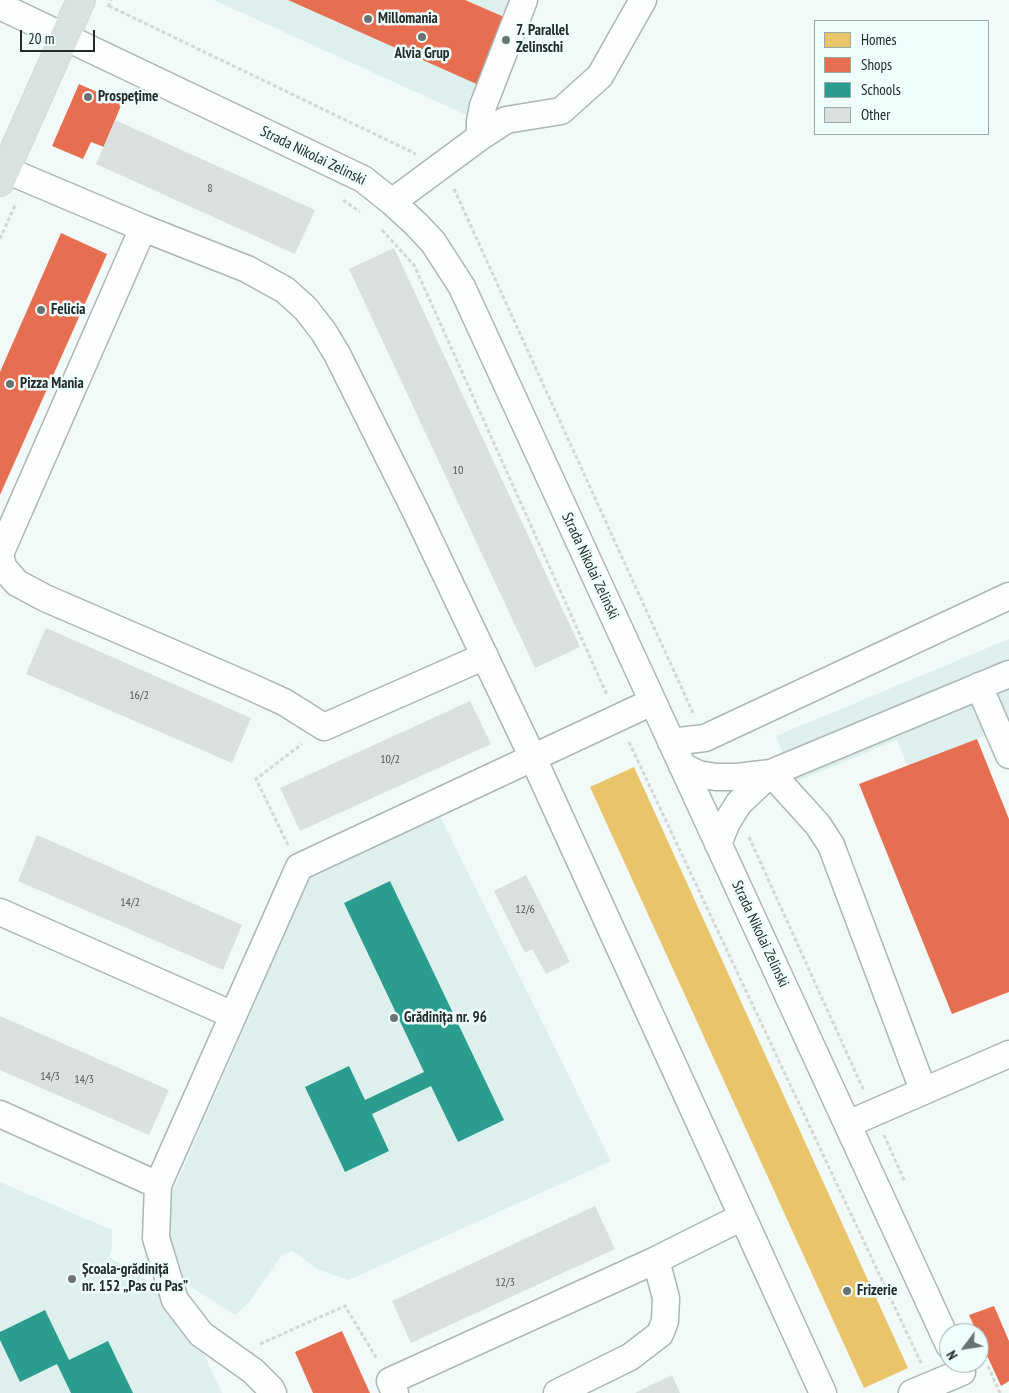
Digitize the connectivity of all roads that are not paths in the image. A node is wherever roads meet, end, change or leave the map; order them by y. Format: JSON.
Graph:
{"nodes":[{"id":1,"x":81,"y":0,"type":"edge"},
{"id":2,"x":524,"y":0,"type":"edge"},
{"id":3,"x":643,"y":0,"type":"edge"},
{"id":4,"x":0,"y":6,"type":"edge"},
{"id":5,"x":64,"y":38,"type":"junction"},
{"id":6,"x":480,"y":137,"type":"junction"},
{"id":7,"x":3,"y":176,"type":"edge"},
{"id":8,"x":392,"y":202,"type":"junction"},
{"id":9,"x":142,"y":228,"type":"junction"},
{"id":10,"x":0,"y":553,"type":"edge"},
{"id":11,"x":1009,"y":596,"type":"edge"},
{"id":12,"x":485,"y":656,"type":"junction"},
{"id":13,"x":1009,"y":674,"type":"edge"},
{"id":14,"x":979,"y":686,"type":"junction"},
{"id":15,"x":652,"y":702,"type":"junction"},
{"id":16,"x":671,"y":742,"type":"junction"},
{"id":17,"x":1009,"y":755,"type":"edge"},
{"id":18,"x":533,"y":758,"type":"junction"},
{"id":19,"x":682,"y":766,"type":"junction"},
{"id":20,"x":771,"y":773,"type":"junction"},
{"id":21,"x":718,"y":844,"type":"junction"},
{"id":22,"x":0,"y":912,"type":"edge"},
{"id":23,"x":233,"y":1015,"type":"junction"},
{"id":24,"x":1009,"y":1054,"type":"edge"},
{"id":25,"x":924,"y":1090,"type":"junction"},
{"id":26,"x":0,"y":1114,"type":"edge"},
{"id":27,"x":848,"y":1124,"type":"junction"},
{"id":28,"x":158,"y":1185,"type":"junction"},
{"id":29,"x":742,"y":1218,"type":"junction"},
{"id":30,"x":656,"y":1260,"type":"junction"},
{"id":31,"x":939,"y":1323,"type":"edge"},
{"id":32,"x":963,"y":1376,"type":"edge"},
{"id":33,"x":392,"y":1387,"type":"edge"},
{"id":34,"x":922,"y":1389,"type":"edge"},
{"id":35,"x":273,"y":1393,"type":"edge"},
{"id":36,"x":557,"y":1393,"type":"edge"},
{"id":37,"x":822,"y":1393,"type":"edge"}],
"edges":[{"from":1,"to":5,"type":"main road"},
{"from":2,"to":6,"type":"street"},
{"from":3,"to":6,"type":"street"},
{"from":4,"to":5,"type":"street","name":"Strada Nikolai Zelinski"},
{"from":5,"to":7,"type":"main road"},
{"from":5,"to":8,"type":"street","name":"Strada Nikolai Zelinski"},
{"from":6,"to":8,"type":"street"},
{"from":7,"to":9,"type":"street"},
{"from":8,"to":15,"type":"street","name":"Strada Nikolai Zelinski"},
{"from":9,"to":10,"type":"street"},
{"from":9,"to":12,"type":"street"},
{"from":10,"to":12,"type":"street"},
{"from":11,"to":16,"type":"street"},
{"from":12,"to":18,"type":"street"},
{"from":13,"to":14,"type":"street"},
{"from":14,"to":17,"type":"street"},
{"from":14,"to":20,"type":"street"},
{"from":15,"to":16,"type":"street","name":"Strada Nikolai Zelinski"},
{"from":15,"to":18,"type":"street"},
{"from":16,"to":19,"type":"street","name":"Strada Nikolai Zelinski"},
{"from":18,"to":23,"type":"street"},
{"from":18,"to":29,"type":"street"},
{"from":19,"to":20,"type":"street"},
{"from":19,"to":21,"type":"street","name":"Strada Nikolai Zelinski"},
{"from":20,"to":21,"type":"street"},
{"from":20,"to":25,"type":"street"},
{"from":21,"to":27,"type":"street","name":"Strada Nikolai Zelinski"},
{"from":22,"to":23,"type":"street"},
{"from":23,"to":28,"type":"street"},
{"from":24,"to":25,"type":"street"},
{"from":25,"to":27,"type":"street"},
{"from":26,"to":28,"type":"street"},
{"from":27,"to":31,"type":"street","name":"Strada Nikolai Zelinski"},
{"from":28,"to":35,"type":"street"},
{"from":29,"to":30,"type":"street"},
{"from":29,"to":37,"type":"street"},
{"from":30,"to":33,"type":"street"},
{"from":30,"to":36,"type":"street"},
{"from":32,"to":34,"type":"street"}]}
